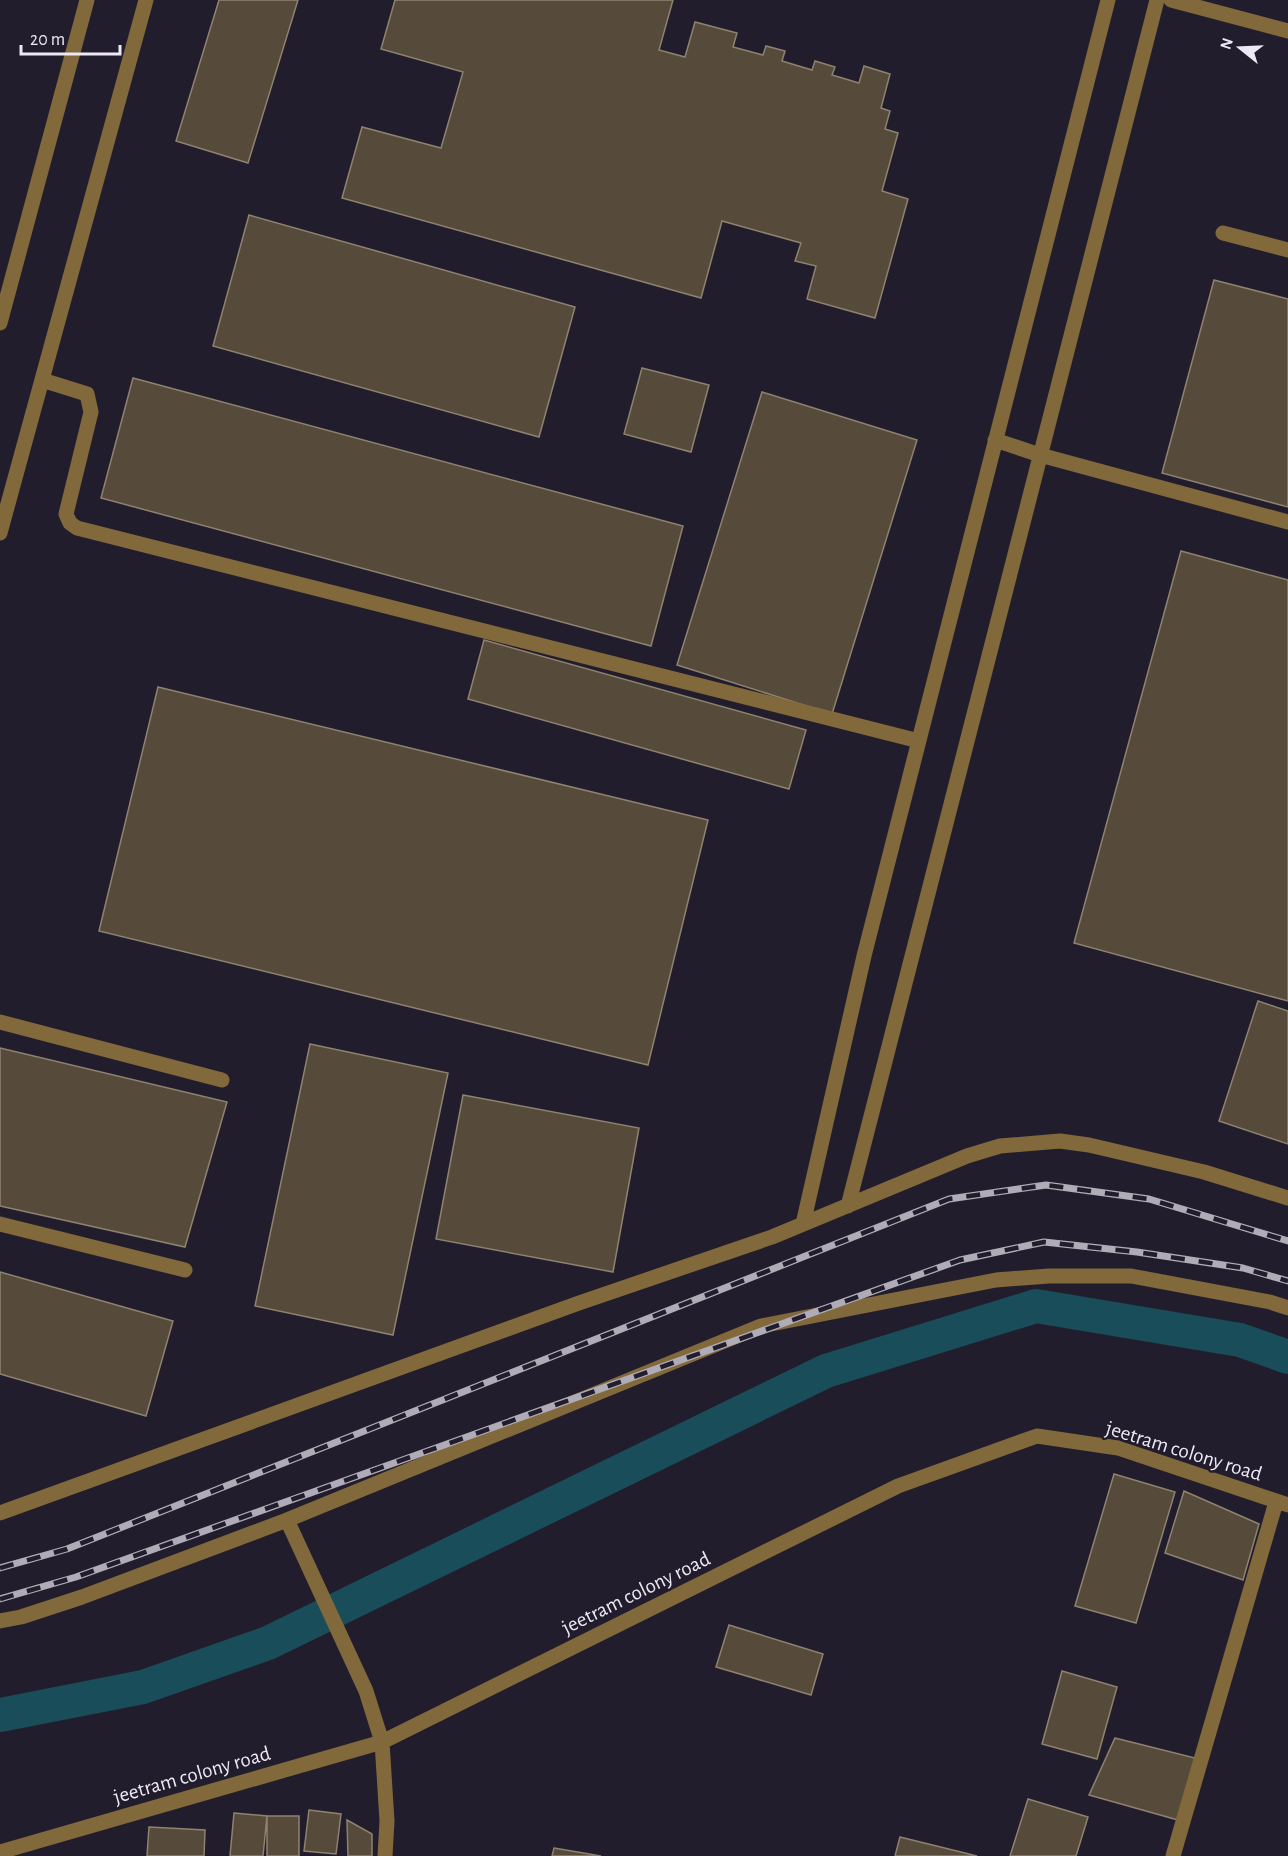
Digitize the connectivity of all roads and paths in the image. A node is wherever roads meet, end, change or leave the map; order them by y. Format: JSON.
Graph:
{"nodes":[{"id":1,"x":87,"y":0,"type":"edge"},
{"id":2,"x":146,"y":0,"type":"edge"},
{"id":3,"x":1108,"y":0,"type":"edge"},
{"id":4,"x":1157,"y":0,"type":"edge"},
{"id":5,"x":1171,"y":0,"type":"edge"},
{"id":6,"x":1288,"y":31,"type":"edge"},
{"id":7,"x":1223,"y":233,"type":"dead end"},
{"id":8,"x":1288,"y":250,"type":"edge"},
{"id":9,"x":0,"y":323,"type":"edge"},
{"id":10,"x":42,"y":380,"type":"junction"},
{"id":11,"x":995,"y":441,"type":"junction"},
{"id":12,"x":1040,"y":455,"type":"junction"},
{"id":13,"x":1288,"y":522,"type":"edge"},
{"id":14,"x":0,"y":532,"type":"edge"},
{"id":15,"x":919,"y":741,"type":"junction"},
{"id":16,"x":0,"y":1022,"type":"edge"},
{"id":17,"x":222,"y":1080,"type":"dead end"},
{"id":18,"x":1288,"y":1198,"type":"edge"},
{"id":19,"x":848,"y":1206,"type":"junction"},
{"id":20,"x":0,"y":1224,"type":"edge"},
{"id":21,"x":803,"y":1224,"type":"junction"},
{"id":22,"x":185,"y":1270,"type":"dead end"},
{"id":23,"x":1288,"y":1308,"type":"edge"},
{"id":24,"x":1282,"y":1503,"type":"edge"},
{"id":25,"x":0,"y":1513,"type":"edge"},
{"id":26,"x":287,"y":1520,"type":"junction"},
{"id":27,"x":0,"y":1621,"type":"edge"},
{"id":28,"x":382,"y":1742,"type":"junction"},
{"id":29,"x":36,"y":1849,"type":"edge"},
{"id":30,"x":0,"y":1852,"type":"edge"},
{"id":31,"x":385,"y":1856,"type":"edge"},
{"id":32,"x":1173,"y":1856,"type":"edge"}],
"edges":[{"from":1,"to":9,"type":"street"},
{"from":2,"to":10,"type":"street"},
{"from":3,"to":11,"type":"street"},
{"from":4,"to":12,"type":"street"},
{"from":5,"to":6,"type":"street"},
{"from":7,"to":8,"type":"street"},
{"from":10,"to":14,"type":"street"},
{"from":10,"to":15,"type":"street"},
{"from":11,"to":12,"type":"street"},
{"from":11,"to":15,"type":"street"},
{"from":12,"to":13,"type":"street"},
{"from":12,"to":19,"type":"street"},
{"from":15,"to":21,"type":"street"},
{"from":16,"to":17,"type":"street"},
{"from":18,"to":19,"type":"street"},
{"from":19,"to":21,"type":"street"},
{"from":20,"to":22,"type":"street"},
{"from":21,"to":25,"type":"street"},
{"from":23,"to":26,"type":"street"},
{"from":24,"to":28,"type":"street","name":"jeetram colony road"},
{"from":24,"to":32,"type":"street"},
{"from":26,"to":27,"type":"street"},
{"from":26,"to":28,"type":"street"},
{"from":28,"to":29,"type":"street","name":"jeetram colony road"},
{"from":28,"to":31,"type":"street"},
{"from":29,"to":30,"type":"street","name":"jeetram colony road"}]}
